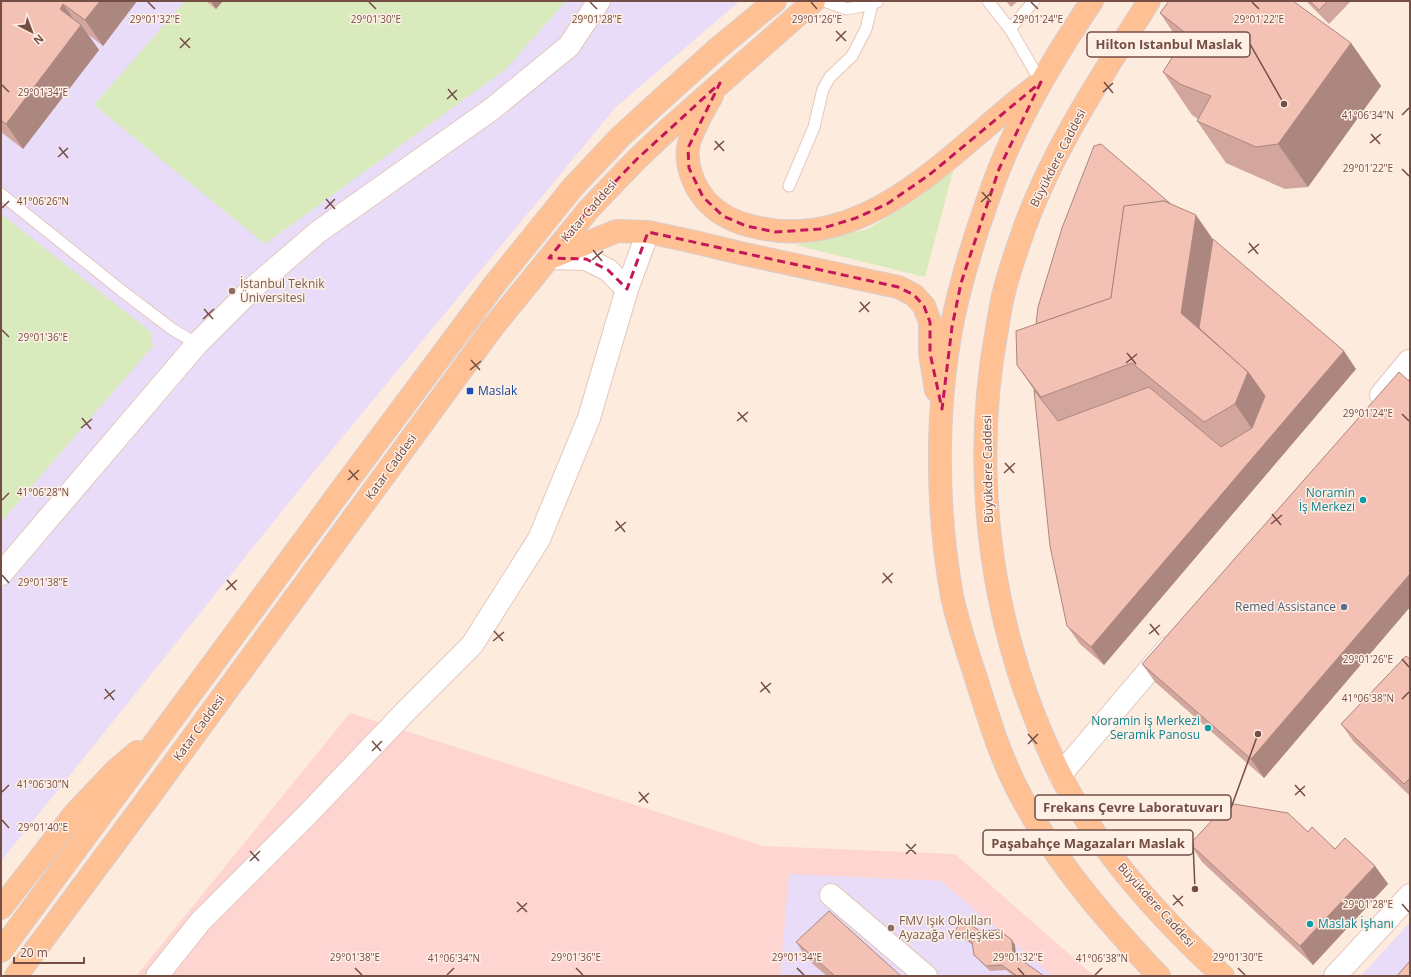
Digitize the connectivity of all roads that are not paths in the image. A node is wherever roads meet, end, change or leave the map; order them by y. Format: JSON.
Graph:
{"nodes":[{"id":1,"x":599,"y":1,"type":"edge"},
{"id":2,"x":775,"y":1,"type":"edge"},
{"id":3,"x":814,"y":1,"type":"edge"},
{"id":4,"x":824,"y":1,"type":"edge"},
{"id":5,"x":988,"y":1,"type":"edge"},
{"id":6,"x":1034,"y":1,"type":"edge"},
{"id":7,"x":1092,"y":1,"type":"edge"},
{"id":8,"x":1149,"y":1,"type":"edge"},
{"id":9,"x":875,"y":3,"type":"edge"},
{"id":10,"x":1010,"y":29,"type":"junction"},
{"id":11,"x":1041,"y":82,"type":"junction"},
{"id":12,"x":720,"y":83,"type":"junction"},
{"id":13,"x":789,"y":186,"type":"dead end"},
{"id":14,"x":1,"y":194,"type":"edge"},
{"id":15,"x":648,"y":232,"type":"junction"},
{"id":16,"x":549,"y":258,"type":"junction"},
{"id":17,"x":627,"y":289,"type":"junction"},
{"id":18,"x":196,"y":344,"type":"junction"},
{"id":19,"x":1409,"y":361,"type":"edge"},
{"id":20,"x":942,"y":409,"type":"junction"},
{"id":21,"x":1368,"y":410,"type":"edge"},
{"id":22,"x":1,"y":574,"type":"edge"},
{"id":23,"x":1178,"y":635,"type":"edge"},
{"id":24,"x":170,"y":723,"type":"junction"},
{"id":25,"x":1060,"y":775,"type":"junction"},
{"id":26,"x":831,"y":895,"type":"dead end"},
{"id":27,"x":1410,"y":895,"type":"edge"},
{"id":28,"x":1,"y":908,"type":"edge"},
{"id":29,"x":1,"y":951,"type":"edge"},
{"id":30,"x":16,"y":976,"type":"edge"},
{"id":31,"x":156,"y":976,"type":"edge"},
{"id":32,"x":926,"y":976,"type":"edge"},
{"id":33,"x":1158,"y":976,"type":"edge"},
{"id":34,"x":1223,"y":976,"type":"edge"},
{"id":35,"x":1335,"y":976,"type":"edge"}],
"edges":[{"from":1,"to":18,"type":"street"},
{"from":2,"to":24,"type":"main road"},
{"from":3,"to":12,"type":"main road","name":"Katar Caddesi"},
{"from":4,"to":9,"type":"lane"},
{"from":5,"to":10,"type":"lane"},
{"from":6,"to":10,"type":"lane"},
{"from":7,"to":11,"type":"main road"},
{"from":8,"to":25,"type":"main road","name":"Büyükdere Caddesi"},
{"from":9,"to":13,"type":"lane"},
{"from":10,"to":11,"type":"lane"},
{"from":11,"to":12,"type":"main road"},
{"from":11,"to":20,"type":"main road"},
{"from":12,"to":16,"type":"main road","name":"Katar Caddesi"},
{"from":14,"to":18,"type":"lane"},
{"from":15,"to":16,"type":"main road"},
{"from":15,"to":17,"type":"street"},
{"from":15,"to":20,"type":"main road"},
{"from":16,"to":17,"type":"street"},
{"from":16,"to":30,"type":"main road","name":"Katar Caddesi"},
{"from":17,"to":31,"type":"street"},
{"from":18,"to":22,"type":"street"},
{"from":19,"to":21,"type":"street"},
{"from":20,"to":33,"type":"main road"},
{"from":23,"to":25,"type":"street"},
{"from":24,"to":28,"type":"main road"},
{"from":24,"to":29,"type":"main road"},
{"from":25,"to":34,"type":"main road","name":"Büyükdere Caddesi"},
{"from":26,"to":32,"type":"street"},
{"from":27,"to":35,"type":"street"}]}
